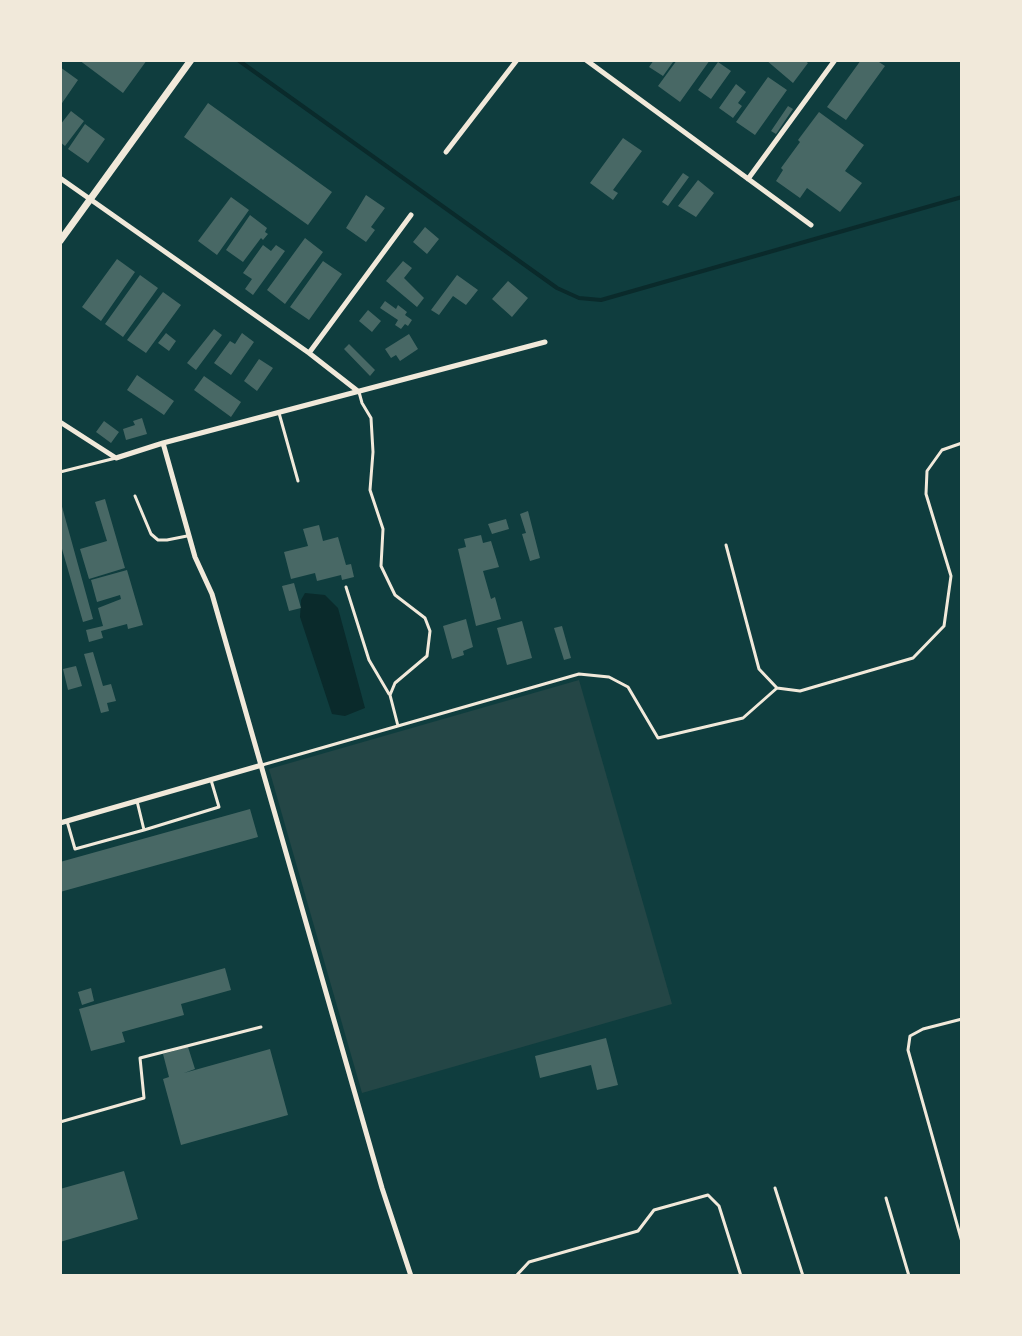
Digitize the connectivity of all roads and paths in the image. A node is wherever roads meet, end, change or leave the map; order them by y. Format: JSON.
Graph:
{"nodes":[{"id":1,"x":191,"y":60,"type":"edge"},
{"id":2,"x":517,"y":60,"type":"edge"},
{"id":3,"x":586,"y":60,"type":"edge"},
{"id":4,"x":835,"y":60,"type":"edge"},
{"id":5,"x":446,"y":152,"type":"dead end"},
{"id":6,"x":60,"y":178,"type":"edge"},
{"id":7,"x":748,"y":179,"type":"junction"},
{"id":8,"x":89,"y":199,"type":"junction"},
{"id":9,"x":411,"y":215,"type":"dead end"},
{"id":10,"x":811,"y":225,"type":"dead end"},
{"id":11,"x":60,"y":241,"type":"edge"},
{"id":12,"x":545,"y":342,"type":"dead end"},
{"id":13,"x":309,"y":353,"type":"junction"},
{"id":14,"x":359,"y":392,"type":"junction"},
{"id":15,"x":279,"y":413,"type":"junction"},
{"id":16,"x":60,"y":422,"type":"edge"},
{"id":17,"x":163,"y":443,"type":"junction"},
{"id":18,"x":962,"y":443,"type":"edge"},
{"id":19,"x":116,"y":458,"type":"junction"},
{"id":20,"x":60,"y":472,"type":"edge"},
{"id":21,"x":298,"y":481,"type":"dead end"},
{"id":22,"x":135,"y":496,"type":"dead end"},
{"id":23,"x":189,"y":535,"type":"junction"},
{"id":24,"x":726,"y":545,"type":"dead end"},
{"id":25,"x":346,"y":587,"type":"dead end"},
{"id":26,"x":777,"y":688,"type":"junction"},
{"id":27,"x":390,"y":695,"type":"junction"},
{"id":28,"x":398,"y":726,"type":"junction"},
{"id":29,"x":262,"y":765,"type":"junction"},
{"id":30,"x":211,"y":780,"type":"junction"},
{"id":31,"x":137,"y":801,"type":"junction"},
{"id":32,"x":64,"y":822,"type":"edge"},
{"id":33,"x":144,"y":830,"type":"junction"},
{"id":34,"x":962,"y":1019,"type":"edge"},
{"id":35,"x":261,"y":1027,"type":"dead end"},
{"id":36,"x":60,"y":1122,"type":"edge"},
{"id":37,"x":775,"y":1188,"type":"dead end"},
{"id":38,"x":886,"y":1198,"type":"dead end"},
{"id":39,"x":962,"y":1242,"type":"edge"},
{"id":40,"x":411,"y":1276,"type":"edge"},
{"id":41,"x":516,"y":1276,"type":"edge"},
{"id":42,"x":741,"y":1276,"type":"edge"},
{"id":43,"x":803,"y":1276,"type":"edge"},
{"id":44,"x":909,"y":1276,"type":"edge"}],
"edges":[{"from":1,"to":8,"type":"street"},
{"from":2,"to":5,"type":"street"},
{"from":3,"to":7,"type":"street"},
{"from":4,"to":7,"type":"street"},
{"from":6,"to":8,"type":"street"},
{"from":7,"to":10,"type":"street"},
{"from":8,"to":11,"type":"street"},
{"from":8,"to":13,"type":"street"},
{"from":9,"to":13,"type":"street"},
{"from":12,"to":14,"type":"street"},
{"from":13,"to":14,"type":"street"},
{"from":14,"to":15,"type":"street"},
{"from":14,"to":27,"type":"lane"},
{"from":15,"to":17,"type":"street"},
{"from":15,"to":21,"type":"lane"},
{"from":16,"to":19,"type":"street"},
{"from":17,"to":19,"type":"street"},
{"from":17,"to":23,"type":"street"},
{"from":18,"to":26,"type":"lane"},
{"from":19,"to":20,"type":"lane"},
{"from":22,"to":23,"type":"lane"},
{"from":23,"to":29,"type":"street"},
{"from":24,"to":26,"type":"lane"},
{"from":25,"to":27,"type":"lane"},
{"from":26,"to":28,"type":"lane"},
{"from":27,"to":28,"type":"lane"},
{"from":28,"to":29,"type":"lane"},
{"from":29,"to":30,"type":"street"},
{"from":29,"to":40,"type":"street"},
{"from":30,"to":31,"type":"street"},
{"from":30,"to":33,"type":"lane"},
{"from":31,"to":32,"type":"street"},
{"from":31,"to":33,"type":"lane"},
{"from":32,"to":33,"type":"lane"},
{"from":34,"to":39,"type":"lane"},
{"from":35,"to":36,"type":"lane"},
{"from":37,"to":43,"type":"lane"},
{"from":38,"to":44,"type":"lane"},
{"from":41,"to":42,"type":"lane"}]}
